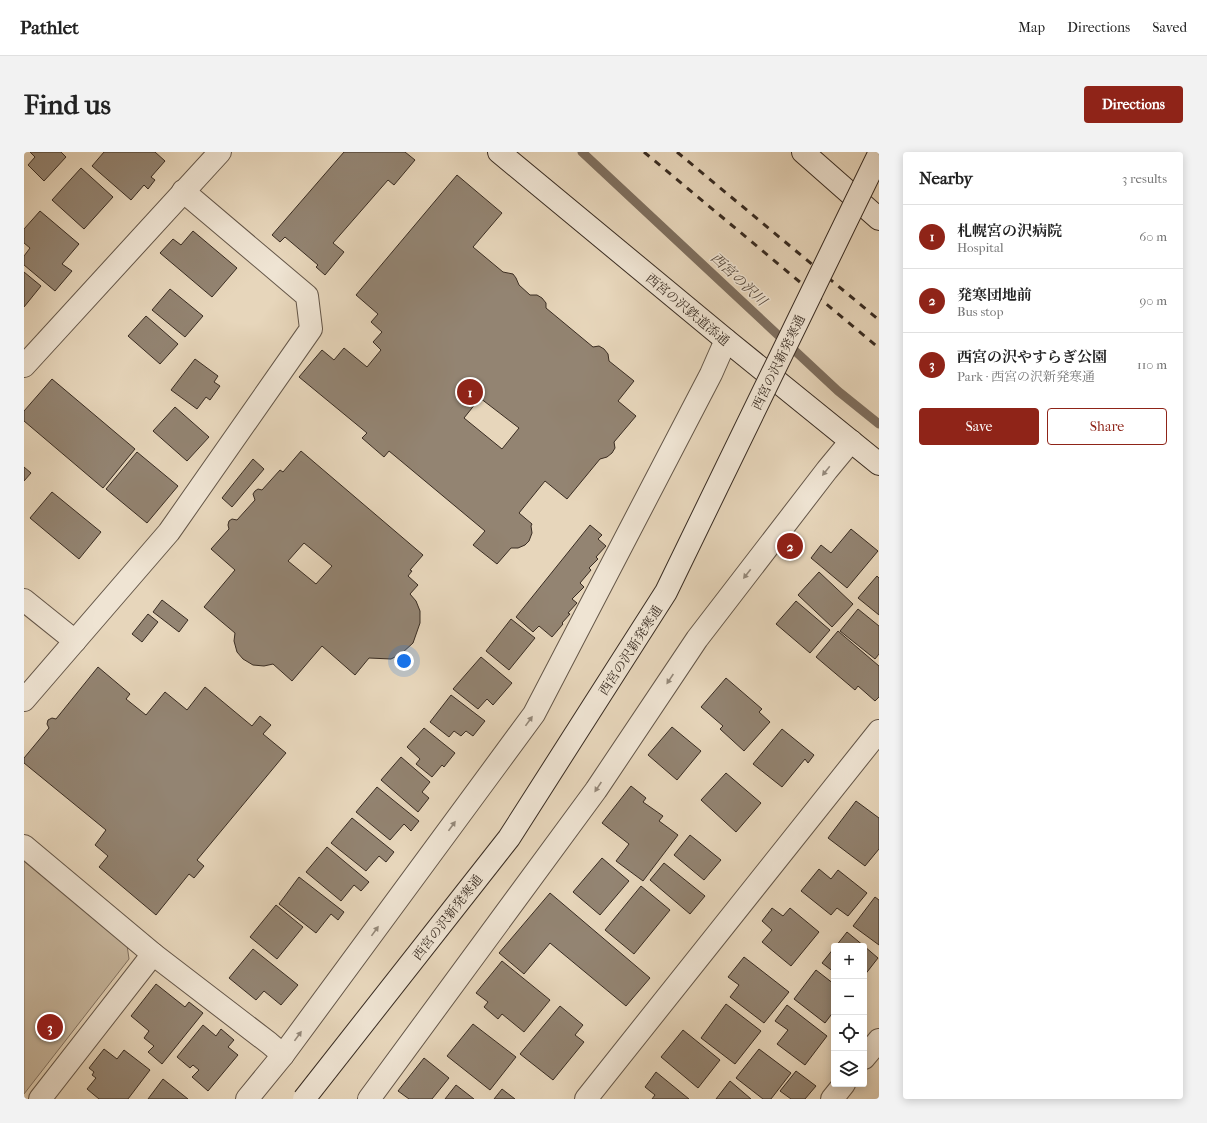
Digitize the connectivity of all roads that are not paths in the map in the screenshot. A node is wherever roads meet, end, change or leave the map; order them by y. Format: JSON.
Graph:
{"nodes":[{"id":1,"x":220,"y":152,"type":"edge"},
{"id":2,"x":499,"y":152,"type":"edge"},
{"id":3,"x":803,"y":152,"type":"edge"},
{"id":4,"x":879,"y":154,"type":"edge"},
{"id":5,"x":183,"y":191,"type":"junction"},
{"id":6,"x":879,"y":219,"type":"edge"},
{"id":7,"x":726,"y":340,"type":"junction"},
{"id":8,"x":24,"y":366,"type":"edge"},
{"id":9,"x":851,"y":441,"type":"junction"},
{"id":10,"x":879,"y":464,"type":"edge"},
{"id":11,"x":24,"y":600,"type":"edge"},
{"id":12,"x":75,"y":641,"type":"junction"},
{"id":13,"x":24,"y":700,"type":"edge"},
{"id":14,"x":879,"y":731,"type":"edge"},
{"id":15,"x":24,"y":846,"type":"edge"},
{"id":16,"x":153,"y":954,"type":"junction"},
{"id":17,"x":879,"y":1040,"type":"edge"},
{"id":18,"x":867,"y":1054,"type":"edge"},
{"id":19,"x":283,"y":1055,"type":"junction"},
{"id":20,"x":842,"y":1087,"type":"edge"},
{"id":21,"x":40,"y":1099,"type":"edge"},
{"id":22,"x":247,"y":1099,"type":"edge"},
{"id":23,"x":304,"y":1099,"type":"edge"},
{"id":24,"x":369,"y":1099,"type":"edge"},
{"id":25,"x":586,"y":1099,"type":"edge"},
{"id":26,"x":832,"y":1099,"type":"edge"}],
"edges":[{"from":1,"to":5,"type":"street"},
{"from":2,"to":7,"type":"street","name":"西宮の沢鉄道添通"},
{"from":3,"to":6,"type":"street"},
{"from":4,"to":23,"type":"street","name":"西宮の沢新発寒通","bridge":true},
{"from":5,"to":8,"type":"street"},
{"from":5,"to":12,"type":"street"},
{"from":7,"to":9,"type":"street","name":"西宮の沢鉄道添通"},
{"from":19,"to":7,"type":"street","one_way":true},
{"from":9,"to":10,"type":"street","name":"西宮の沢鉄道添通"},
{"from":9,"to":24,"type":"street","one_way":true},
{"from":11,"to":12,"type":"street"},
{"from":12,"to":13,"type":"street"},
{"from":14,"to":25,"type":"street"},
{"from":15,"to":16,"type":"street"},
{"from":16,"to":19,"type":"street"},
{"from":16,"to":21,"type":"street"},
{"from":17,"to":18,"type":"street"},
{"from":19,"to":22,"type":"street"},
{"from":20,"to":26,"type":"street"}]}
